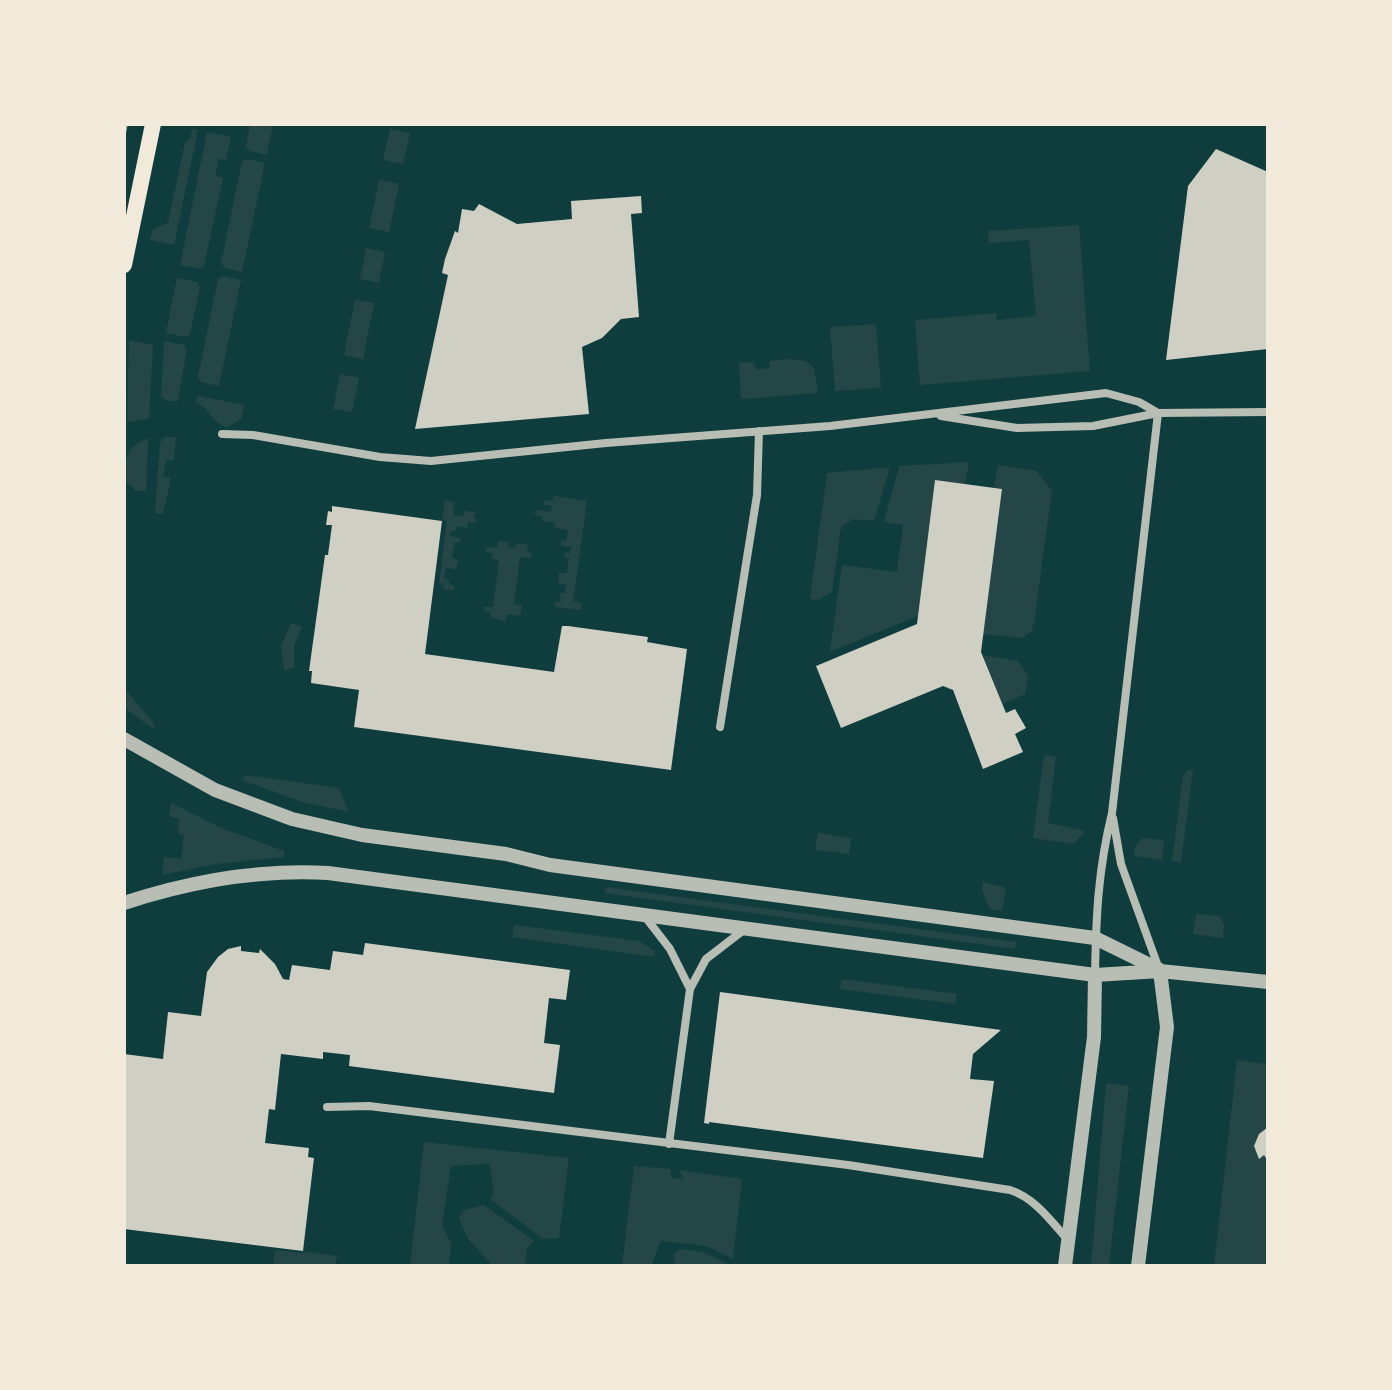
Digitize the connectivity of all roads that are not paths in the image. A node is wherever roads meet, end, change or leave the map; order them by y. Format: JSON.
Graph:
{"nodes":[{"id":1,"x":153,"y":124,"type":"edge"},
{"id":2,"x":124,"y":265,"type":"edge"},
{"id":3,"x":1268,"y":412,"type":"edge"},
{"id":4,"x":1158,"y":413,"type":"junction"},
{"id":5,"x":933,"y":415,"type":"junction"},
{"id":6,"x":759,"y":431,"type":"junction"},
{"id":7,"x":222,"y":434,"type":"dead end"},
{"id":8,"x":720,"y":727,"type":"dead end"},
{"id":9,"x":124,"y":739,"type":"edge"},
{"id":10,"x":1112,"y":813,"type":"junction"},
{"id":11,"x":124,"y":903,"type":"edge"},
{"id":12,"x":642,"y":914,"type":"junction"},
{"id":13,"x":748,"y":928,"type":"junction"},
{"id":14,"x":1095,"y":938,"type":"junction"},
{"id":15,"x":1160,"y":971,"type":"junction"},
{"id":16,"x":1095,"y":975,"type":"junction"},
{"id":17,"x":1268,"y":982,"type":"edge"},
{"id":18,"x":690,"y":989,"type":"junction"},
{"id":19,"x":327,"y":1107,"type":"dead end"},
{"id":20,"x":669,"y":1144,"type":"junction"},
{"id":21,"x":1069,"y":1241,"type":"junction"},
{"id":22,"x":1065,"y":1266,"type":"edge"},
{"id":23,"x":1138,"y":1266,"type":"edge"}],
"edges":[{"from":1,"to":2,"type":"main road"},
{"from":3,"to":4,"type":"street"},
{"from":4,"to":5,"type":"street"},
{"from":4,"to":5,"type":"street"},
{"from":4,"to":10,"type":"street"},
{"from":5,"to":6,"type":"street"},
{"from":6,"to":7,"type":"street"},
{"from":6,"to":8,"type":"street"},
{"from":9,"to":14,"type":"street"},
{"from":10,"to":14,"type":"street"},
{"from":10,"to":15,"type":"street"},
{"from":11,"to":12,"type":"street"},
{"from":12,"to":13,"type":"street"},
{"from":12,"to":18,"type":"street"},
{"from":13,"to":16,"type":"street"},
{"from":13,"to":18,"type":"street"},
{"from":14,"to":15,"type":"street"},
{"from":14,"to":16,"type":"street"},
{"from":15,"to":16,"type":"street"},
{"from":15,"to":17,"type":"street"},
{"from":15,"to":23,"type":"street"},
{"from":16,"to":21,"type":"street"},
{"from":18,"to":20,"type":"street"},
{"from":19,"to":20,"type":"street"},
{"from":20,"to":21,"type":"street"},
{"from":21,"to":22,"type":"street"}]}
